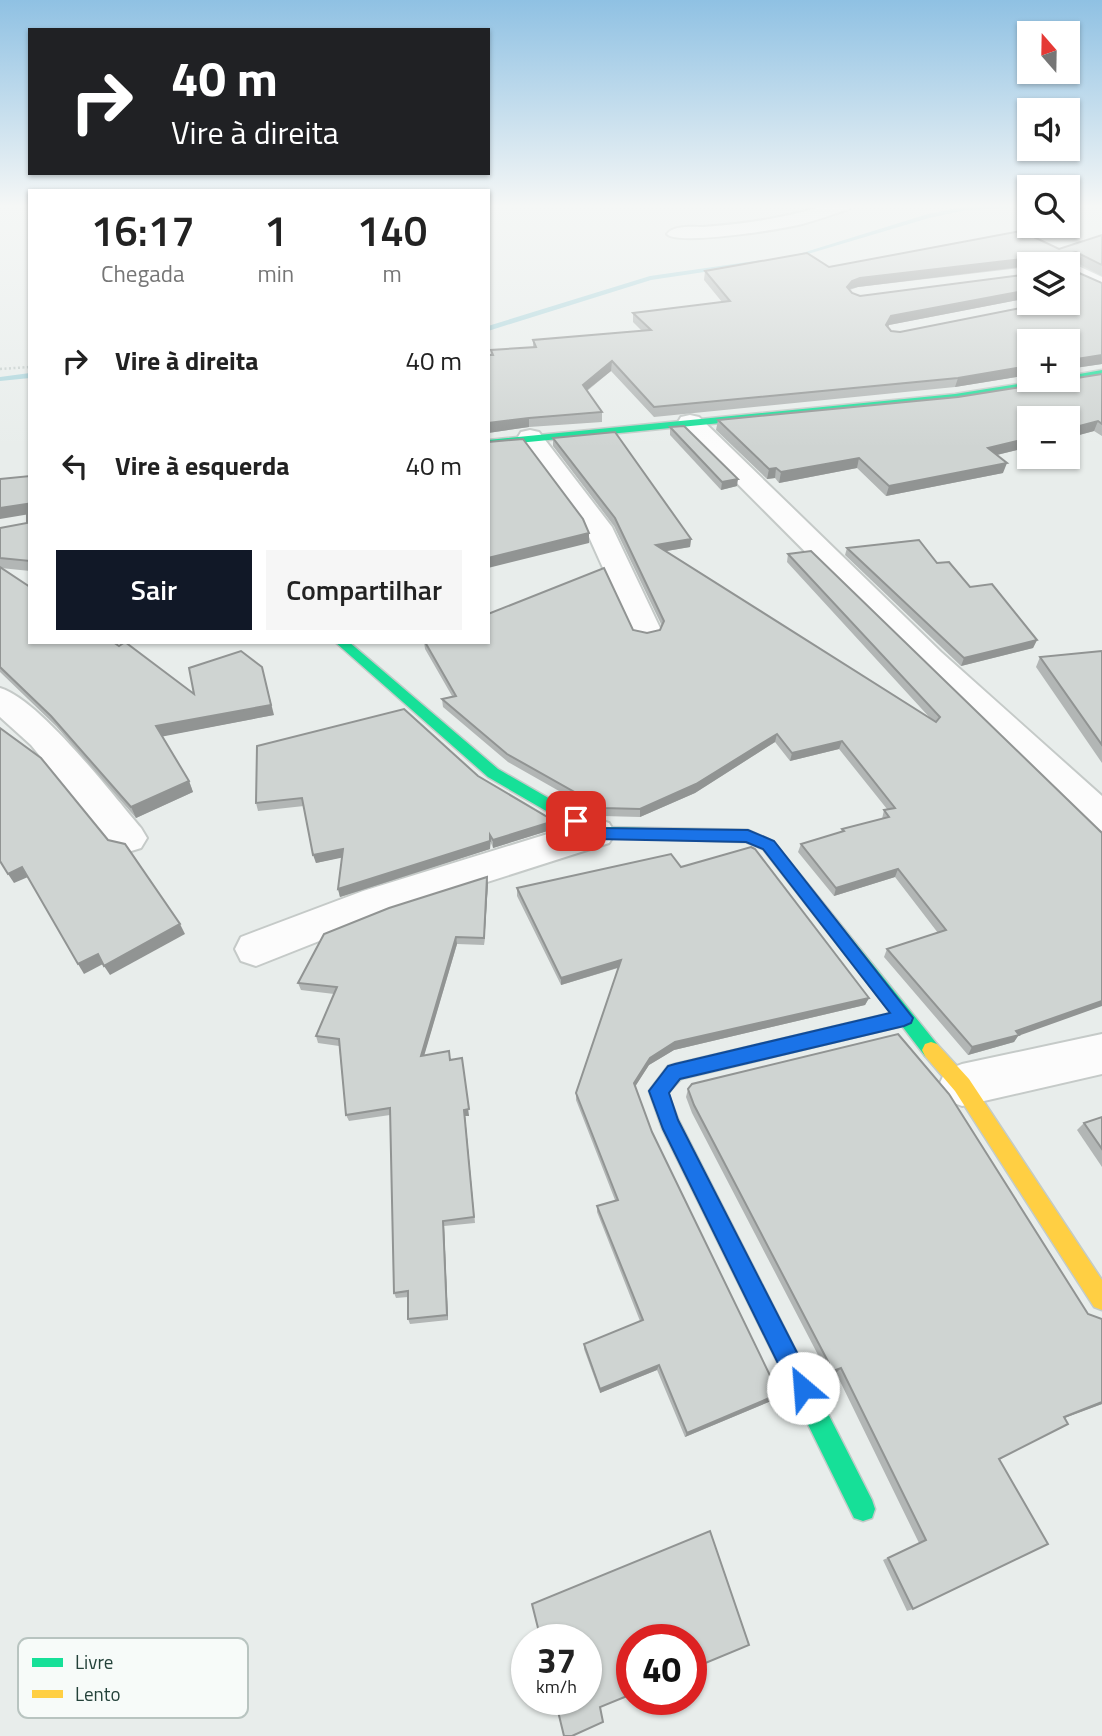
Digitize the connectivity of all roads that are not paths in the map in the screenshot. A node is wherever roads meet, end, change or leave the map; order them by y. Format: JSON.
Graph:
{"nodes":[{"id":1,"x":1102,"y":297,"type":"edge"},
{"id":2,"x":1080,"y":298,"type":"edge"},
{"id":3,"x":1102,"y":373,"type":"edge"},
{"id":4,"x":690,"y":422,"type":"junction"},
{"id":5,"x":530,"y":438,"type":"junction"},
{"id":6,"x":490,"y":443,"type":"edge"},
{"id":7,"x":646,"y":630,"type":"edge"},
{"id":8,"x":343,"y":644,"type":"edge"},
{"id":9,"x":0,"y":699,"type":"edge"},
{"id":10,"x":1102,"y":817,"type":"edge"},
{"id":11,"x":596,"y":833,"type":"junction"},
{"id":12,"x":128,"y":838,"type":"dead end"},
{"id":13,"x":256,"y":949,"type":"dead end"},
{"id":14,"x":904,"y":1018,"type":"junction"},
{"id":15,"x":1102,"y":1054,"type":"edge"},
{"id":16,"x":962,"y":1085,"type":"junction"},
{"id":17,"x":1102,"y":1299,"type":"edge"},
{"id":18,"x":863,"y":1509,"type":"dead end"}],
"edges":[{"from":1,"to":2,"type":"street"},
{"from":3,"to":4,"type":"street"},
{"from":4,"to":5,"type":"street"},
{"from":4,"to":10,"type":"street"},
{"from":5,"to":6,"type":"street"},
{"from":5,"to":7,"type":"street"},
{"from":8,"to":11,"type":"street"},
{"from":9,"to":12,"type":"street"},
{"from":11,"to":13,"type":"street"},
{"from":11,"to":14,"type":"street"},
{"from":14,"to":16,"type":"street"},
{"from":14,"to":18,"type":"street"},
{"from":15,"to":16,"type":"street"},
{"from":16,"to":17,"type":"street"}]}
